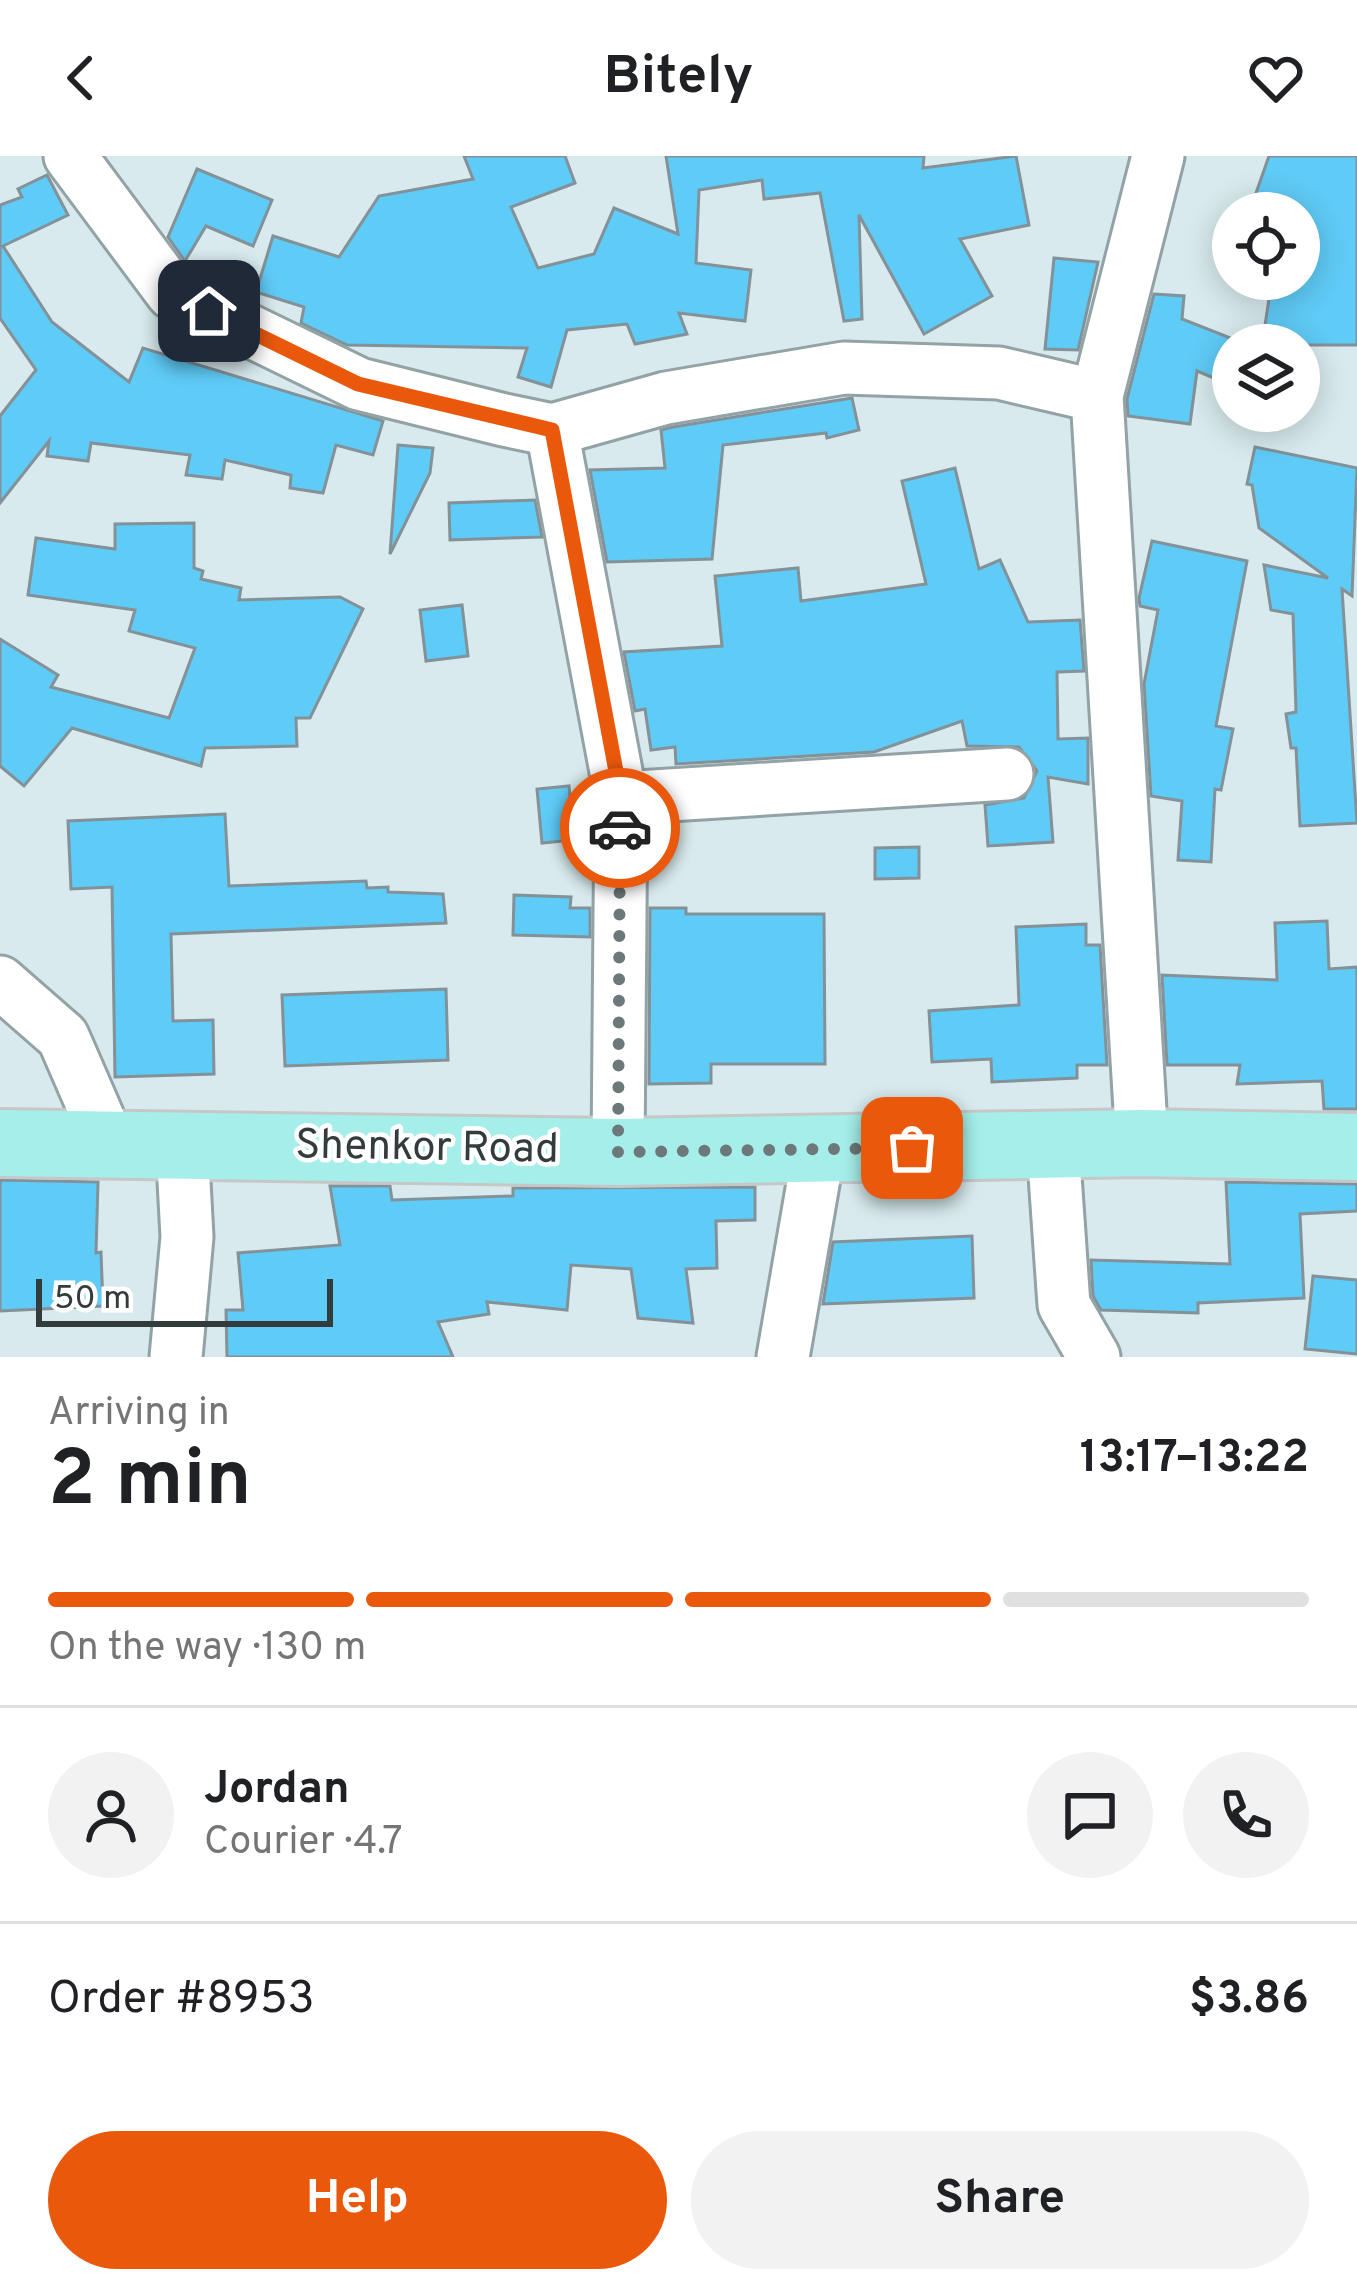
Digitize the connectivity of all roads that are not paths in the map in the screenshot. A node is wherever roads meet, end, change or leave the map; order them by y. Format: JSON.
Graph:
{"nodes":[{"id":1,"x":70,"y":156,"type":"edge"},
{"id":2,"x":1157,"y":156,"type":"edge"},
{"id":3,"x":1097,"y":396,"type":"junction"},
{"id":4,"x":552,"y":430,"type":"junction"},
{"id":5,"x":1007,"y":774,"type":"dead end"},
{"id":6,"x":621,"y":798,"type":"junction"},
{"id":7,"x":0,"y":982,"type":"edge"},
{"id":8,"x":0,"y":1143,"type":"edge"},
{"id":9,"x":110,"y":1143,"type":"junction"},
{"id":10,"x":1142,"y":1143,"type":"junction"},
{"id":11,"x":182,"y":1144,"type":"junction"},
{"id":12,"x":1357,"y":1147,"type":"edge"},
{"id":13,"x":1053,"y":1148,"type":"junction"},
{"id":14,"x":819,"y":1149,"type":"junction"},
{"id":15,"x":618,"y":1152,"type":"junction"},
{"id":16,"x":176,"y":1357,"type":"edge"},
{"id":17,"x":783,"y":1357,"type":"edge"},
{"id":18,"x":1094,"y":1357,"type":"edge"}],
"edges":[{"from":1,"to":4,"type":"street"},
{"from":2,"to":3,"type":"street"},
{"from":3,"to":4,"type":"street"},
{"from":3,"to":10,"type":"street"},
{"from":4,"to":6,"type":"street"},
{"from":5,"to":6,"type":"street"},
{"from":6,"to":15,"type":"street"},
{"from":7,"to":9,"type":"street"},
{"from":8,"to":9,"type":"main road","name":"Shenkor Road"},
{"from":9,"to":11,"type":"main road","name":"Shenkor Road"},
{"from":10,"to":12,"type":"main road","name":"Shenkor Road"},
{"from":10,"to":13,"type":"main road","name":"Shenkor Road"},
{"from":11,"to":15,"type":"main road","name":"Shenkor Road"},
{"from":11,"to":16,"type":"street"},
{"from":13,"to":14,"type":"main road","name":"Shenkor Road"},
{"from":13,"to":18,"type":"street"},
{"from":14,"to":15,"type":"main road","name":"Shenkor Road"},
{"from":14,"to":17,"type":"street"}]}
